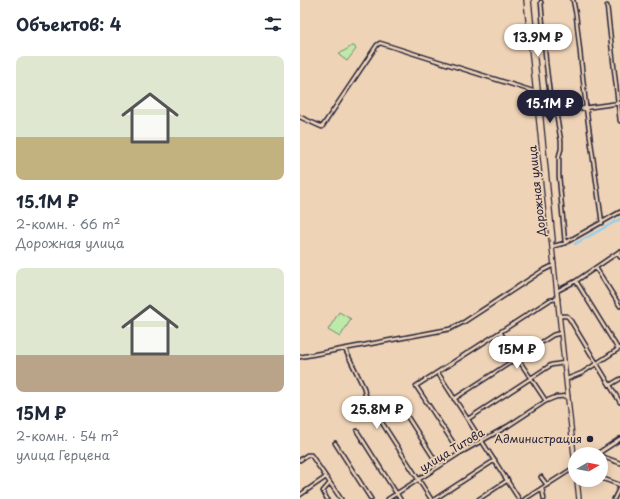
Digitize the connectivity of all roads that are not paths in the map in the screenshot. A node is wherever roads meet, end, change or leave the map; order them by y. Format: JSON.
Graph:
{"nodes":[{"id":1,"x":526,"y":0,"type":"edge"},
{"id":2,"x":529,"y":0,"type":"edge"},
{"id":3,"x":573,"y":0,"type":"edge"},
{"id":4,"x":542,"y":2,"type":"dead end"},
{"id":5,"x":607,"y":6,"type":"dead end"},
{"id":6,"x":537,"y":92,"type":"junction"},
{"id":7,"x":619,"y":103,"type":"edge"},
{"id":8,"x":586,"y":107,"type":"junction"},
{"id":9,"x":554,"y":112,"type":"junction"},
{"id":10,"x":541,"y":114,"type":"junction"},
{"id":11,"x":300,"y":117,"type":"edge"},
{"id":12,"x":620,"y":121,"type":"edge"},
{"id":13,"x":620,"y":212,"type":"edge"},
{"id":14,"x":602,"y":223,"type":"junction"},
{"id":15,"x":565,"y":243,"type":"junction"},
{"id":16,"x":554,"y":246,"type":"junction"},
{"id":17,"x":619,"y":252,"type":"edge"},
{"id":18,"x":620,"y":257,"type":"edge"},
{"id":19,"x":554,"y":263,"type":"junction"},
{"id":20,"x":596,"y":268,"type":"junction"},
{"id":21,"x":576,"y":281,"type":"junction"},
{"id":22,"x":557,"y":291,"type":"junction"},
{"id":23,"x":558,"y":299,"type":"junction"},
{"id":24,"x":620,"y":306,"type":"edge"},
{"id":25,"x":560,"y":316,"type":"junction"},
{"id":26,"x":500,"y":332,"type":"junction"},
{"id":27,"x":562,"y":333,"type":"junction"},
{"id":28,"x":345,"y":349,"type":"junction"},
{"id":29,"x":619,"y":349,"type":"edge"},
{"id":30,"x":300,"y":357,"type":"edge"},
{"id":31,"x":517,"y":358,"type":"junction"},
{"id":32,"x":565,"y":363,"type":"junction"},
{"id":33,"x":597,"y":363,"type":"junction"},
{"id":34,"x":438,"y":373,"type":"junction"},
{"id":35,"x":531,"y":379,"type":"junction"},
{"id":36,"x":567,"y":379,"type":"junction"},
{"id":37,"x":620,"y":379,"type":"edge"},
{"id":38,"x":610,"y":386,"type":"junction"},
{"id":39,"x":568,"y":396,"type":"junction"},
{"id":40,"x":454,"y":398,"type":"junction"},
{"id":41,"x":546,"y":401,"type":"junction"},
{"id":42,"x":398,"y":402,"type":"dead end"},
{"id":43,"x":620,"y":402,"type":"edge"},
{"id":44,"x":468,"y":419,"type":"junction"},
{"id":45,"x":357,"y":431,"type":"dead end"},
{"id":46,"x":620,"y":439,"type":"edge"},
{"id":47,"x":482,"y":440,"type":"junction"},
{"id":48,"x":335,"y":444,"type":"dead end"},
{"id":49,"x":573,"y":447,"type":"edge"},
{"id":50,"x":608,"y":448,"type":"edge"},
{"id":51,"x":460,"y":453,"type":"junction"},
{"id":52,"x":608,"y":458,"type":"edge"},
{"id":53,"x":300,"y":460,"type":"edge"},
{"id":54,"x":495,"y":460,"type":"junction"},
{"id":55,"x":620,"y":463,"type":"edge"},
{"id":56,"x":439,"y":466,"type":"junction"},
{"id":57,"x":568,"y":471,"type":"edge"},
{"id":58,"x":541,"y":476,"type":"dead end"},
{"id":59,"x":326,"y":477,"type":"junction"},
{"id":60,"x":418,"y":480,"type":"junction"},
{"id":61,"x":508,"y":480,"type":"junction"},
{"id":62,"x":608,"y":481,"type":"edge"},
{"id":63,"x":330,"y":483,"type":"junction"},
{"id":64,"x":546,"y":485,"type":"junction"},
{"id":65,"x":620,"y":486,"type":"edge"},
{"id":66,"x":578,"y":487,"type":"edge"},
{"id":67,"x":542,"y":488,"type":"junction"},
{"id":68,"x":397,"y":494,"type":"junction"},
{"id":69,"x":300,"y":495,"type":"edge"},
{"id":70,"x":327,"y":499,"type":"edge"},
{"id":71,"x":341,"y":499,"type":"edge"},
{"id":72,"x":371,"y":499,"type":"edge"},
{"id":73,"x":388,"y":499,"type":"edge"},
{"id":74,"x":400,"y":499,"type":"edge"},
{"id":75,"x":431,"y":499,"type":"edge"},
{"id":76,"x":435,"y":499,"type":"edge"},
{"id":77,"x":479,"y":499,"type":"edge"},
{"id":78,"x":520,"y":499,"type":"edge"},
{"id":79,"x":525,"y":499,"type":"edge"},
{"id":80,"x":544,"y":499,"type":"edge"},
{"id":81,"x":579,"y":499,"type":"edge"},
{"id":82,"x":614,"y":499,"type":"edge"}],
"edges":[{"from":1,"to":6,"type":"main road","name":"Дорожная улица"},
{"from":2,"to":6,"type":"main road","name":"Дорожная улица"},
{"from":3,"to":8,"type":"street"},
{"from":4,"to":9,"type":"street"},
{"from":5,"to":7,"type":"street"},
{"from":6,"to":10,"type":"main road","name":"Дорожная улица"},
{"from":6,"to":11,"type":"street"},
{"from":6,"to":19,"type":"main road","name":"Дорожная улица"},
{"from":7,"to":8,"type":"street"},
{"from":7,"to":12,"type":"street"},
{"from":8,"to":9,"type":"street"},
{"from":8,"to":14,"type":"street"},
{"from":9,"to":10,"type":"street"},
{"from":9,"to":15,"type":"street"},
{"from":10,"to":16,"type":"main road","name":"Дорожная улица"},
{"from":13,"to":14,"type":"street"},
{"from":14,"to":15,"type":"street"},
{"from":15,"to":16,"type":"street"},
{"from":16,"to":19,"type":"main road","name":"Дорожная улица"},
{"from":17,"to":18,"type":"street"},
{"from":17,"to":20,"type":"street"},
{"from":19,"to":22,"type":"main road","name":"Дорожная улица"},
{"from":19,"to":28,"type":"street"},
{"from":20,"to":21,"type":"street"},
{"from":20,"to":24,"type":"street"},
{"from":21,"to":22,"type":"street"},
{"from":21,"to":29,"type":"street"},
{"from":22,"to":23,"type":"main road","name":"Дорожная улица"},
{"from":23,"to":25,"type":"main road","name":"Дорожная улица"},
{"from":23,"to":26,"type":"street"},
{"from":25,"to":27,"type":"main road","name":"Дорожная улица"},
{"from":25,"to":33,"type":"street"},
{"from":26,"to":31,"type":"street"},
{"from":26,"to":34,"type":"street"},
{"from":27,"to":31,"type":"street"},
{"from":27,"to":32,"type":"main road","name":"Дорожная улица"},
{"from":28,"to":30,"type":"street"},
{"from":28,"to":60,"type":"street"},
{"from":29,"to":33,"type":"street"},
{"from":31,"to":35,"type":"street"},
{"from":31,"to":40,"type":"street"},
{"from":32,"to":35,"type":"street"},
{"from":32,"to":36,"type":"main road","name":"Дорожная улица"},
{"from":33,"to":36,"type":"street"},
{"from":33,"to":38,"type":"street"},
{"from":34,"to":40,"type":"street"},
{"from":34,"to":51,"type":"street"},
{"from":35,"to":41,"type":"street"},
{"from":35,"to":44,"type":"street"},
{"from":36,"to":39,"type":"main road","name":"Дорожная улица"},
{"from":37,"to":38,"type":"street"},
{"from":38,"to":43,"type":"street"},
{"from":39,"to":41,"type":"street","name":"улица Титова"},
{"from":39,"to":49,"type":"main road","name":"Дорожная улица"},
{"from":40,"to":44,"type":"street"},
{"from":41,"to":47,"type":"street","name":"улица Титова"},
{"from":42,"to":56,"type":"street"},
{"from":44,"to":47,"type":"street"},
{"from":45,"to":68,"type":"street"},
{"from":46,"to":50,"type":"street"},
{"from":47,"to":51,"type":"street","name":"улица Титова"},
{"from":47,"to":54,"type":"street"},
{"from":48,"to":72,"type":"street"},
{"from":51,"to":56,"type":"street","name":"улица Титова"},
{"from":52,"to":55,"type":"street"},
{"from":53,"to":59,"type":"street"},
{"from":54,"to":61,"type":"street"},
{"from":54,"to":76,"type":"street"},
{"from":56,"to":60,"type":"street","name":"улица Титова"},
{"from":57,"to":64,"type":"street"},
{"from":58,"to":64,"type":"street"},
{"from":59,"to":63,"type":"street"},
{"from":59,"to":69,"type":"street"},
{"from":60,"to":68,"type":"street","name":"улица Титова"},
{"from":60,"to":75,"type":"street"},
{"from":61,"to":77,"type":"street"},
{"from":61,"to":78,"type":"street"},
{"from":62,"to":65,"type":"street"},
{"from":63,"to":70,"type":"street"},
{"from":63,"to":71,"type":"street"},
{"from":64,"to":67,"type":"street"},
{"from":65,"to":82,"type":"street"},
{"from":66,"to":81,"type":"main road"},
{"from":67,"to":79,"type":"street"},
{"from":67,"to":80,"type":"street"},
{"from":68,"to":73,"type":"street","name":"улица Титова"},
{"from":68,"to":74,"type":"street"}]}
